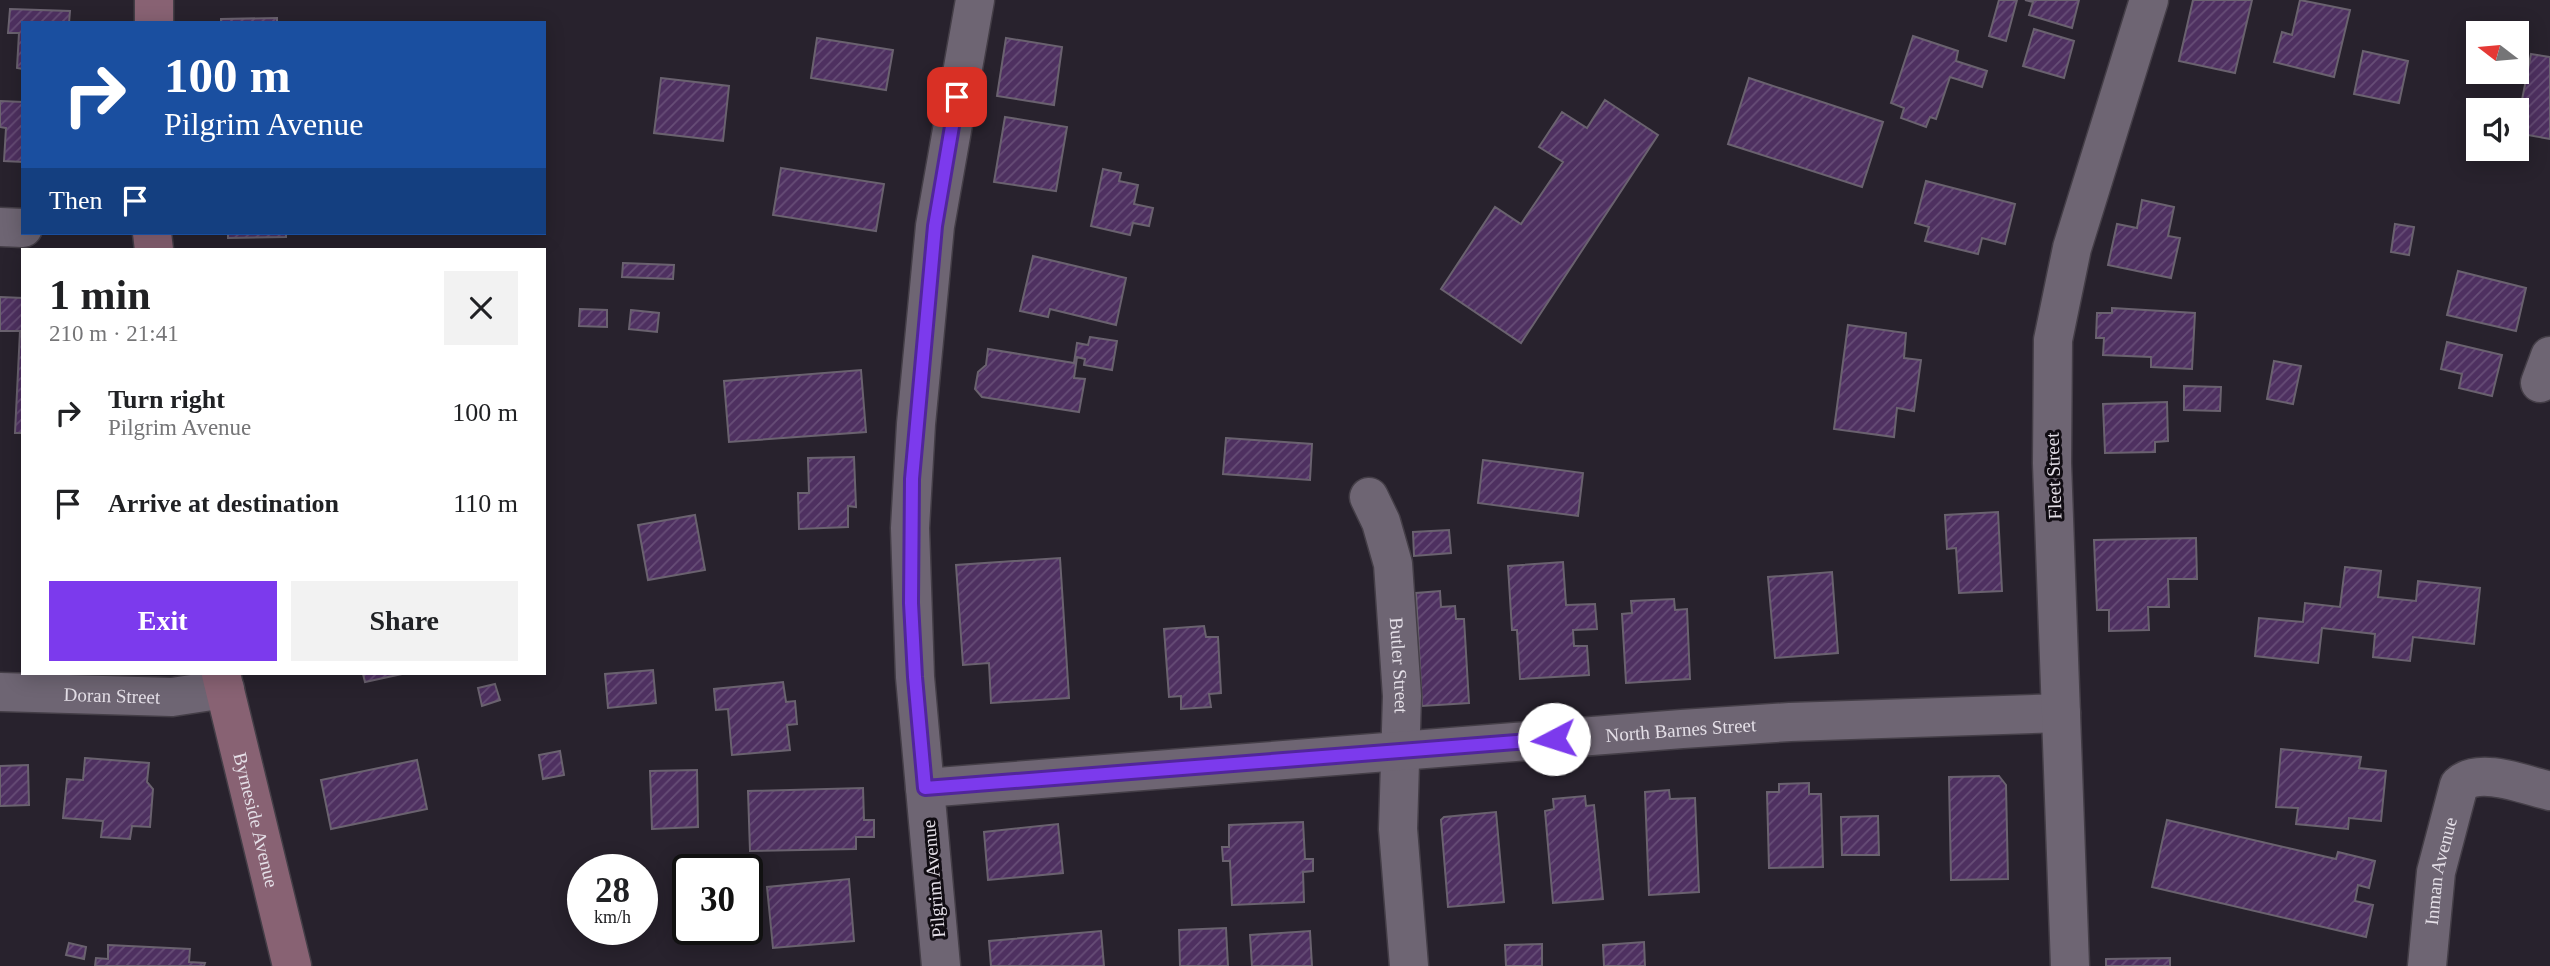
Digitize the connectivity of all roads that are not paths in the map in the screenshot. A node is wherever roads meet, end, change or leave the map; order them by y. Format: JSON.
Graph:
{"nodes":[{"id":1,"x":154,"y":0,"type":"edge"},
{"id":2,"x":975,"y":0,"type":"edge"},
{"id":3,"x":2149,"y":0,"type":"edge"},
{"id":4,"x":154,"y":21,"type":"edge"},
{"id":5,"x":0,"y":227,"type":"edge"},
{"id":6,"x":21,"y":228,"type":"edge"},
{"id":7,"x":1369,"y":496,"type":"dead end"},
{"id":8,"x":223,"y":681,"type":"edge"},
{"id":9,"x":0,"y":692,"type":"edge"},
{"id":10,"x":2061,"y":713,"type":"junction"},
{"id":11,"x":1400,"y":751,"type":"junction"},
{"id":12,"x":925,"y":788,"type":"junction"},
{"id":13,"x":2550,"y":791,"type":"edge"},
{"id":14,"x":292,"y":966,"type":"edge"},
{"id":15,"x":941,"y":966,"type":"edge"},
{"id":16,"x":1409,"y":966,"type":"edge"},
{"id":17,"x":2070,"y":966,"type":"edge"},
{"id":18,"x":2427,"y":966,"type":"edge"}],
"edges":[{"from":1,"to":4,"type":"street"},
{"from":2,"to":12,"type":"street","name":"Pilgrim Avenue"},
{"from":3,"to":10,"type":"street","name":"Fleet Street"},
{"from":5,"to":6,"type":"street"},
{"from":7,"to":11,"type":"street","name":"Butler Street"},
{"from":8,"to":9,"type":"street","name":"Doran Street"},
{"from":8,"to":14,"type":"street","name":"Byrneside Avenue"},
{"from":10,"to":11,"type":"street","name":"North Barnes Street"},
{"from":10,"to":17,"type":"street","name":"Fleet Street"},
{"from":11,"to":12,"type":"street","name":"North Barnes Street"},
{"from":11,"to":16,"type":"street","name":"Butler Street"},
{"from":12,"to":15,"type":"street","name":"Pilgrim Avenue"},
{"from":13,"to":18,"type":"street","name":"Inman Avenue"}]}
